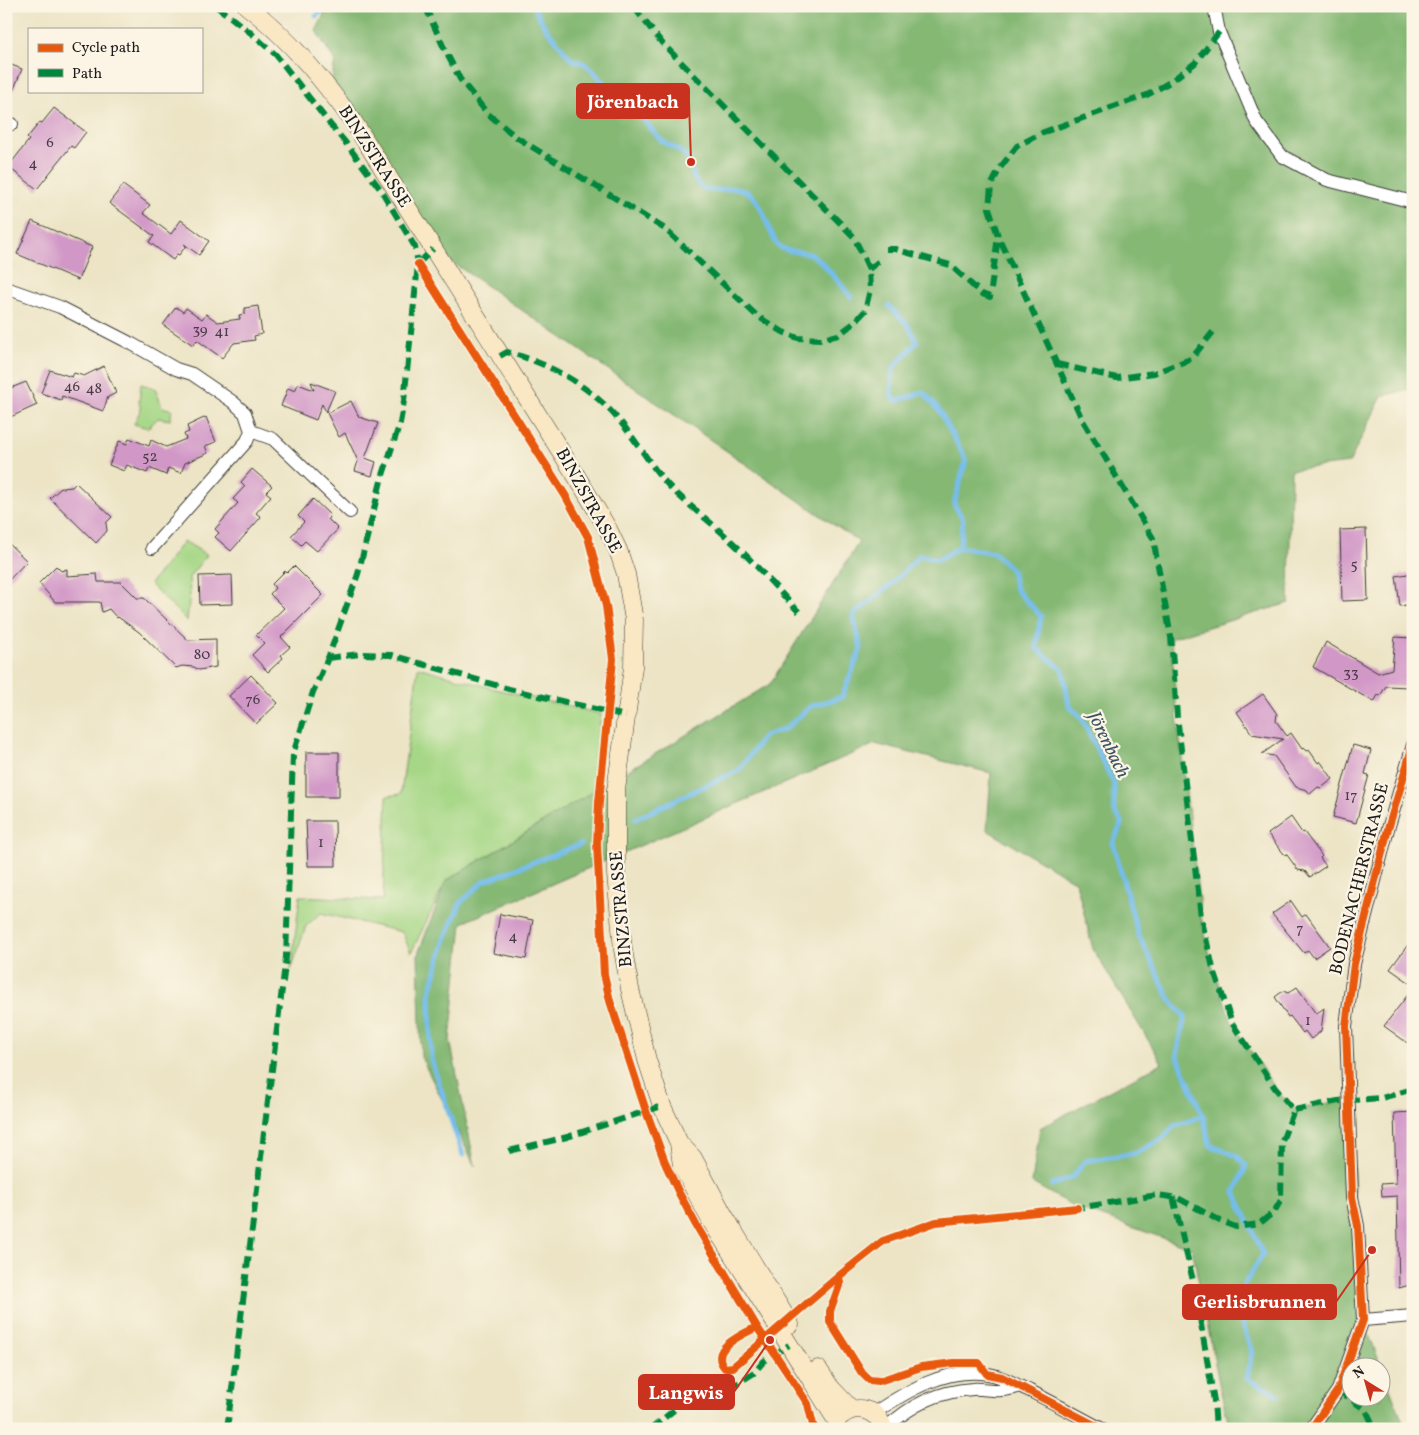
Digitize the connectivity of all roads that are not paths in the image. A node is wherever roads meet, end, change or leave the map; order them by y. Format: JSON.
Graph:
{"nodes":[{"id":1,"x":247,"y":6,"type":"edge"},
{"id":2,"x":1214,"y":6,"type":"edge"},
{"id":3,"x":1413,"y":202,"type":"edge"},
{"id":4,"x":6,"y":288,"type":"edge"},
{"id":5,"x":251,"y":431,"type":"junction"},
{"id":6,"x":350,"y":512,"type":"dead end"},
{"id":7,"x":152,"y":548,"type":"dead end"},
{"id":8,"x":1413,"y":745,"type":"edge"},
{"id":9,"x":679,"y":1143,"type":"junction"},
{"id":10,"x":1413,"y":1316,"type":"edge"},
{"id":11,"x":1363,"y":1320,"type":"junction"},
{"id":12,"x":1020,"y":1386,"type":"junction"},
{"id":13,"x":851,"y":1409,"type":"junction"},
{"id":14,"x":874,"y":1413,"type":"junction"},
{"id":15,"x":835,"y":1425,"type":"edge"},
{"id":16,"x":884,"y":1429,"type":"edge"},
{"id":17,"x":1102,"y":1429,"type":"edge"},
{"id":18,"x":1311,"y":1429,"type":"edge"}],
"edges":[{"from":1,"to":9,"type":"main road","name":"BINZSTRASSE"},
{"from":2,"to":3,"type":"street"},
{"from":4,"to":5,"type":"street"},
{"from":5,"to":6,"type":"street"},
{"from":5,"to":7,"type":"street"},
{"from":8,"to":11,"type":"street","name":"BODENACHERSTRASSE"},
{"from":9,"to":13,"type":"main road","name":"BINZSTRASSE"},
{"from":9,"to":15,"type":"main road","name":"BINZSTRASSE"},
{"from":10,"to":11,"type":"street"},
{"from":11,"to":18,"type":"street","name":"BODENACHERSTRASSE"},
{"from":12,"to":14,"type":"street"},
{"from":12,"to":16,"type":"street"},
{"from":12,"to":17,"type":"street"},
{"from":13,"to":14,"type":"main road"},
{"from":13,"to":15,"type":"main road"},
{"from":14,"to":16,"type":"main road"}]}
